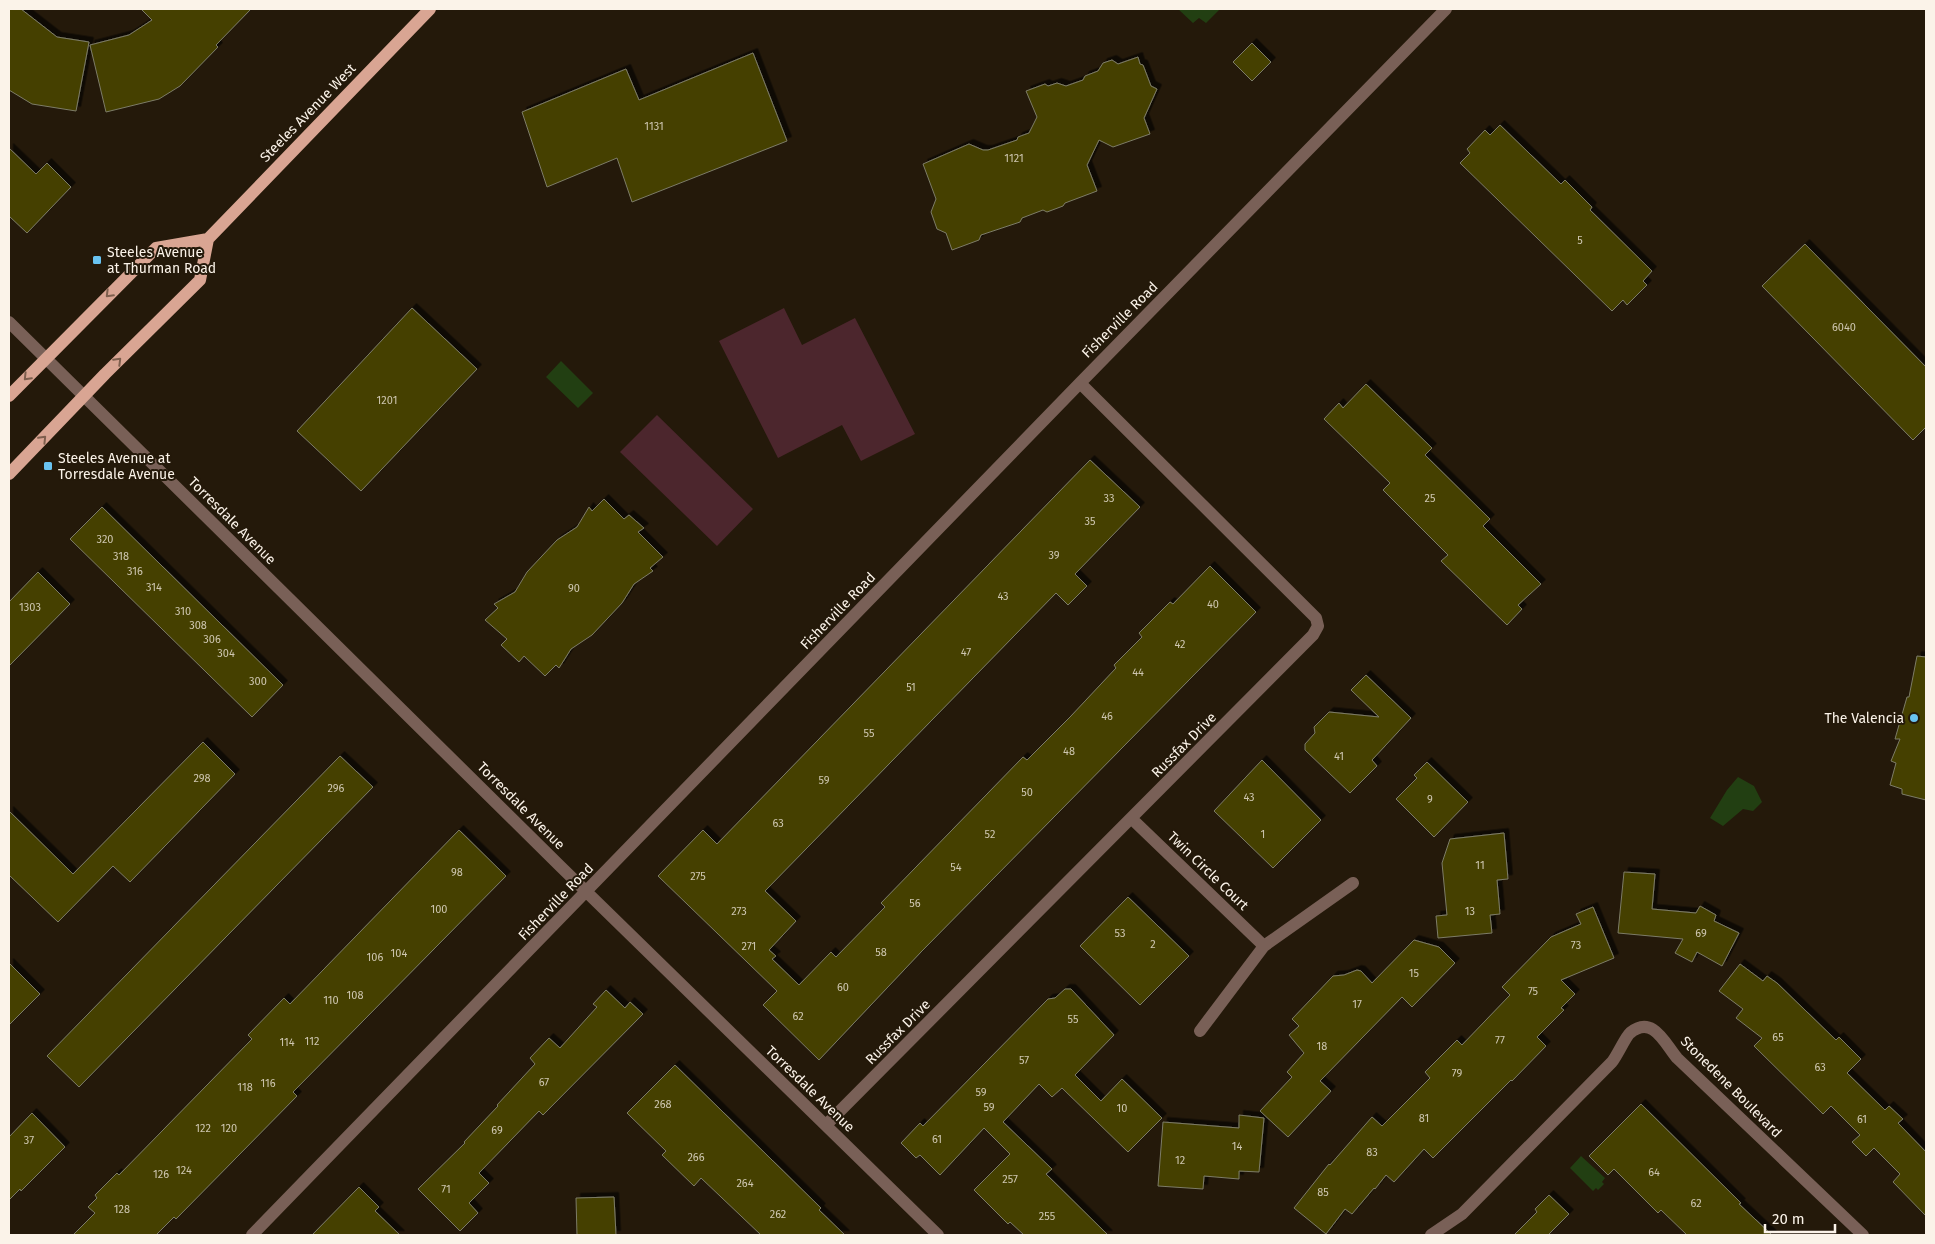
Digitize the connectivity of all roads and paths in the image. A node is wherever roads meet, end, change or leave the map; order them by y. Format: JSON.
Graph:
{"nodes":[{"id":1,"x":430,"y":9,"type":"edge"},
{"id":2,"x":1446,"y":9,"type":"edge"},
{"id":3,"x":208,"y":239,"type":"junction"},
{"id":4,"x":9,"y":322,"type":"edge"},
{"id":5,"x":45,"y":359,"type":"junction"},
{"id":6,"x":1080,"y":382,"type":"junction"},
{"id":7,"x":9,"y":396,"type":"edge"},
{"id":8,"x":84,"y":396,"type":"junction"},
{"id":9,"x":9,"y":474,"type":"edge"},
{"id":10,"x":1132,"y":818,"type":"junction"},
{"id":11,"x":1353,"y":883,"type":"dead end"},
{"id":12,"x":587,"y":892,"type":"junction"},
{"id":13,"x":1264,"y":946,"type":"junction"},
{"id":14,"x":1200,"y":1031,"type":"dead end"},
{"id":15,"x":826,"y":1125,"type":"junction"},
{"id":16,"x":252,"y":1235,"type":"edge"},
{"id":17,"x":938,"y":1235,"type":"edge"},
{"id":18,"x":1430,"y":1235,"type":"edge"},
{"id":19,"x":1863,"y":1235,"type":"edge"}],
"edges":[{"from":1,"to":3,"type":"main road","name":"Steeles Avenue West"},
{"from":2,"to":6,"type":"street","name":"Fisherville Road"},
{"from":3,"to":5,"type":"main road","one_way":true},
{"from":8,"to":3,"type":"main road","one_way":true},
{"from":4,"to":5,"type":"street","name":"Torresdale Avenue"},
{"from":5,"to":7,"type":"main road","one_way":true},
{"from":5,"to":8,"type":"street","name":"Torresdale Avenue"},
{"from":6,"to":10,"type":"street","name":"Russfax Drive"},
{"from":6,"to":12,"type":"street","name":"Fisherville Road"},
{"from":9,"to":8,"type":"main road","one_way":true},
{"from":8,"to":12,"type":"street","name":"Torresdale Avenue"},
{"from":10,"to":13,"type":"street","name":"Twin Circle Court"},
{"from":10,"to":15,"type":"street","name":"Russfax Drive"},
{"from":11,"to":13,"type":"street"},
{"from":12,"to":15,"type":"street","name":"Torresdale Avenue"},
{"from":12,"to":16,"type":"street","name":"Fisherville Road"},
{"from":13,"to":14,"type":"street"},
{"from":15,"to":17,"type":"street","name":"Torresdale Avenue"},
{"from":18,"to":19,"type":"street","name":"Stonedene Boulevard"}]}
